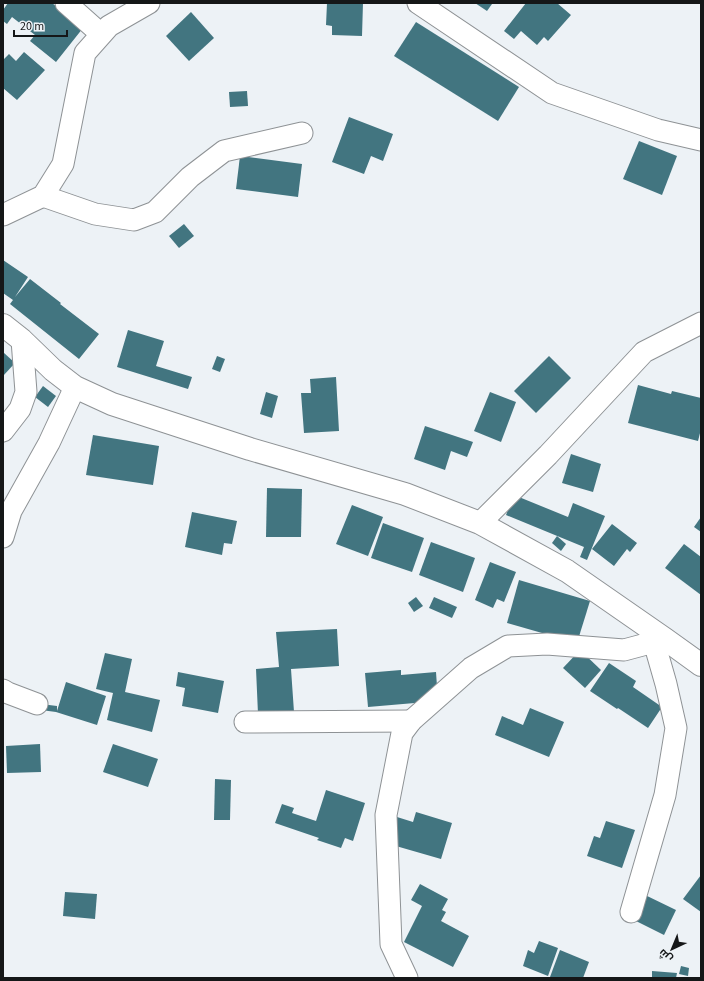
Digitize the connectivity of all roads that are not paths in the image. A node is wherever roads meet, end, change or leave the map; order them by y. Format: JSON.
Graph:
{"nodes":[{"id":1,"x":66,"y":3,"type":"edge"},
{"id":2,"x":149,"y":3,"type":"edge"},
{"id":3,"x":418,"y":3,"type":"edge"},
{"id":4,"x":128,"y":9,"type":"edge"},
{"id":5,"x":101,"y":34,"type":"junction"},
{"id":6,"x":302,"y":133,"type":"dead end"},
{"id":7,"x":701,"y":140,"type":"edge"},
{"id":8,"x":43,"y":196,"type":"junction"},
{"id":9,"x":3,"y":215,"type":"edge"},
{"id":10,"x":701,"y":323,"type":"edge"},
{"id":11,"x":3,"y":325,"type":"edge"},
{"id":12,"x":22,"y":340,"type":"junction"},
{"id":13,"x":76,"y":388,"type":"junction"},
{"id":14,"x":3,"y":431,"type":"edge"},
{"id":15,"x":480,"y":523,"type":"junction"},
{"id":16,"x":3,"y":537,"type":"edge"},
{"id":17,"x":660,"y":640,"type":"junction"},
{"id":18,"x":701,"y":665,"type":"edge"},
{"id":19,"x":3,"y":690,"type":"edge"},
{"id":20,"x":37,"y":704,"type":"dead end"},
{"id":21,"x":411,"y":721,"type":"junction"},
{"id":22,"x":245,"y":722,"type":"dead end"},
{"id":23,"x":631,"y":912,"type":"dead end"},
{"id":24,"x":407,"y":978,"type":"edge"}],
"edges":[{"from":1,"to":5,"type":"street"},
{"from":2,"to":4,"type":"street"},
{"from":3,"to":7,"type":"street"},
{"from":4,"to":5,"type":"street"},
{"from":5,"to":8,"type":"street"},
{"from":6,"to":8,"type":"street"},
{"from":8,"to":9,"type":"street"},
{"from":10,"to":15,"type":"street"},
{"from":11,"to":12,"type":"main road"},
{"from":12,"to":13,"type":"main road"},
{"from":12,"to":14,"type":"street"},
{"from":13,"to":15,"type":"main road"},
{"from":13,"to":16,"type":"street"},
{"from":15,"to":17,"type":"main road"},
{"from":17,"to":18,"type":"main road"},
{"from":17,"to":21,"type":"street"},
{"from":17,"to":23,"type":"street"},
{"from":19,"to":20,"type":"street"},
{"from":21,"to":22,"type":"street"},
{"from":21,"to":24,"type":"street"}]}
